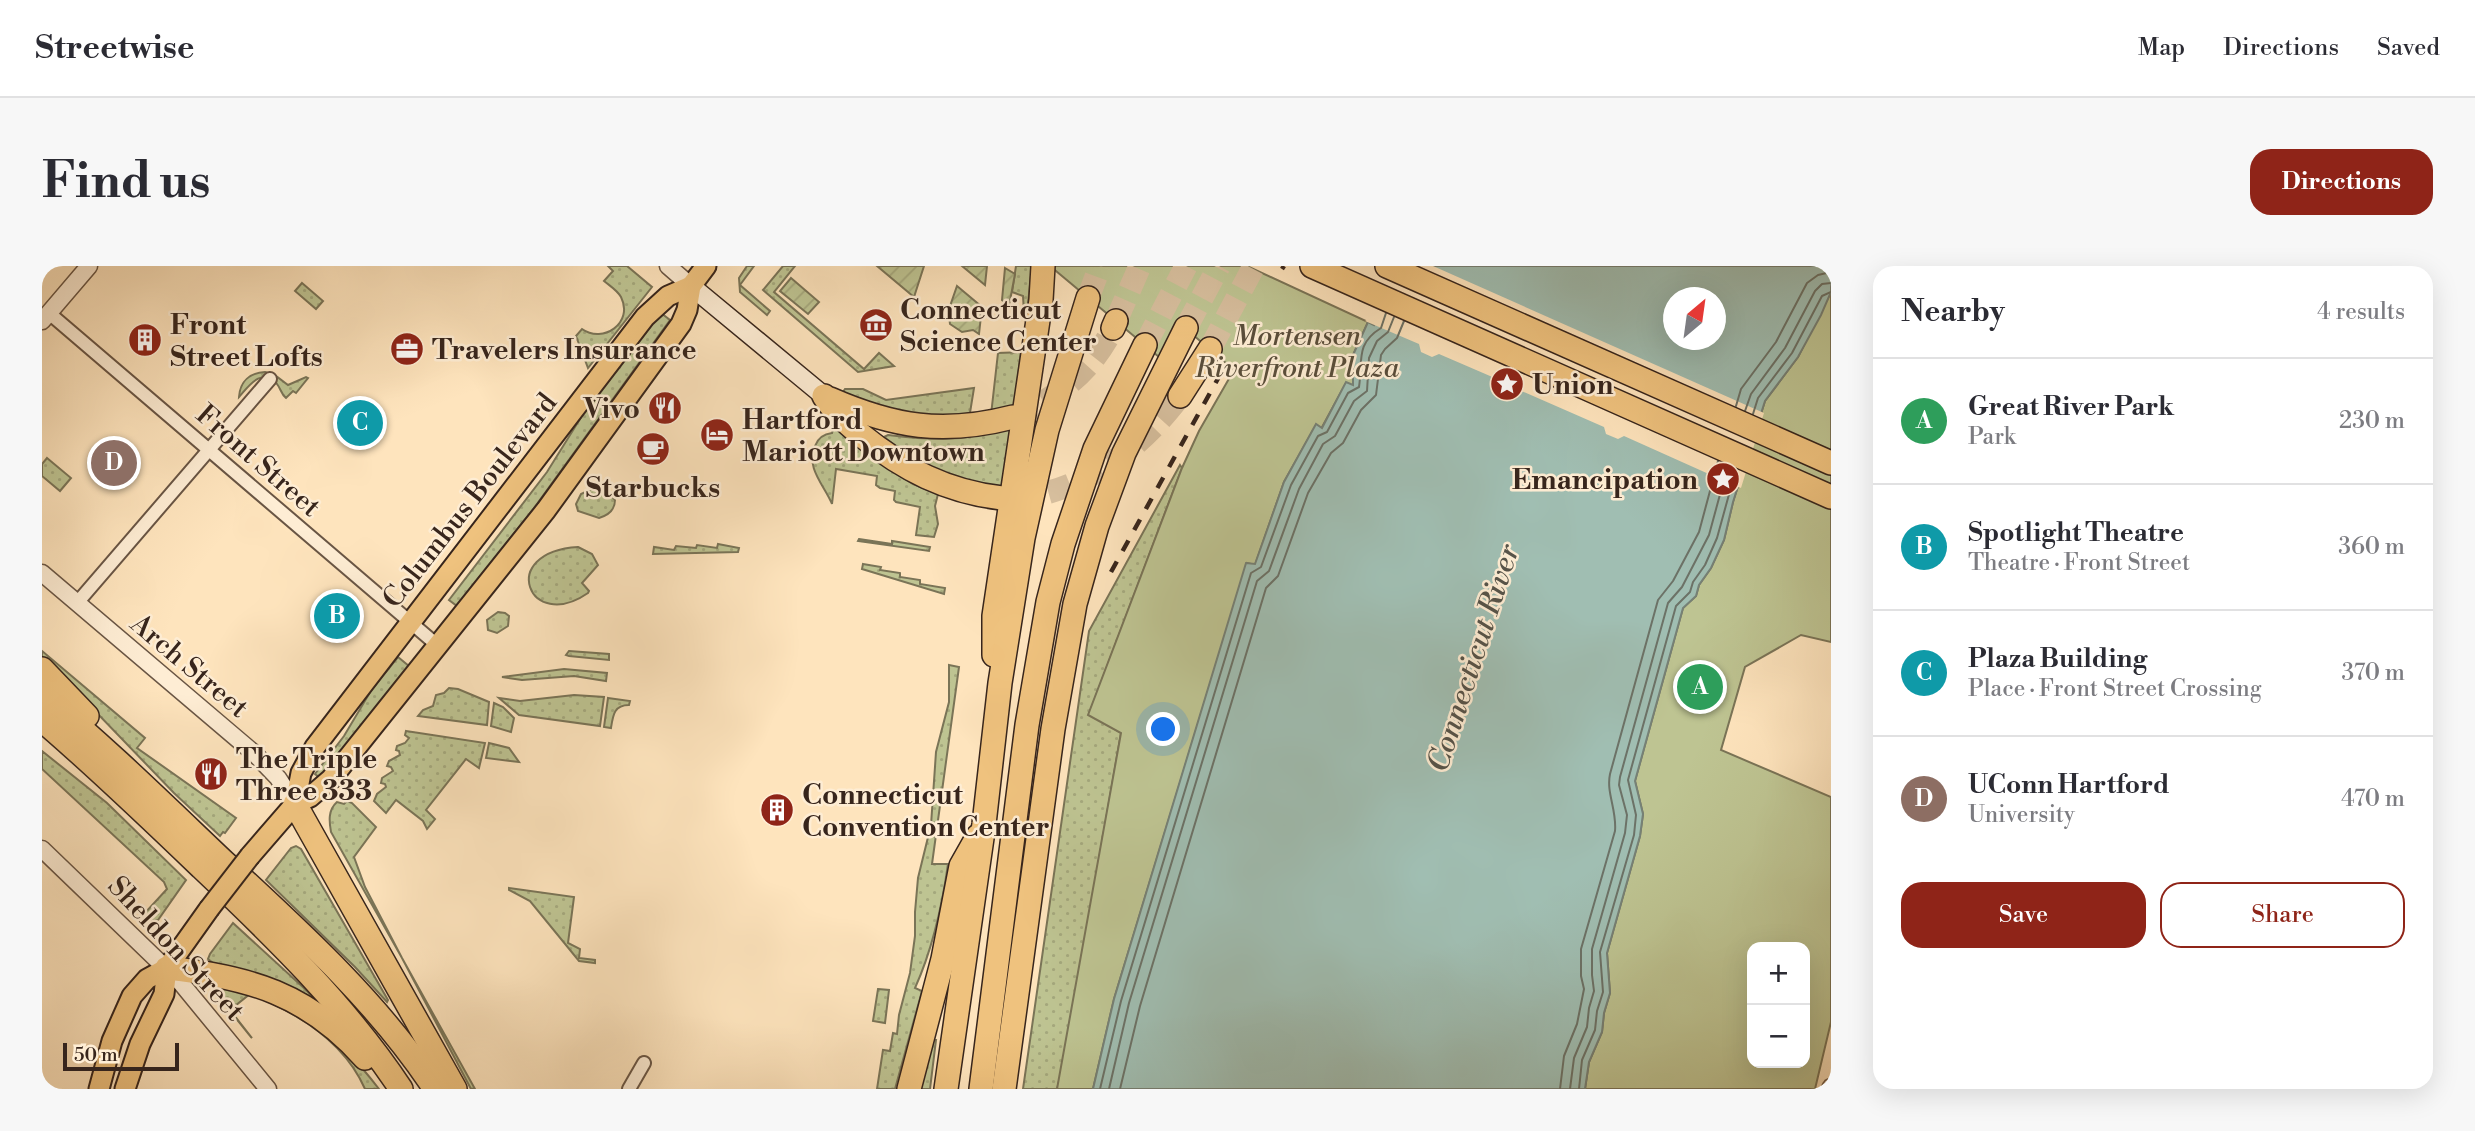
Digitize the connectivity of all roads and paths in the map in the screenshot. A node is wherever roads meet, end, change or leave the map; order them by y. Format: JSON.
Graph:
{"nodes":[{"id":1,"x":89,"y":266,"type":"edge"},
{"id":2,"x":668,"y":266,"type":"edge"},
{"id":3,"x":706,"y":266,"type":"edge"},
{"id":4,"x":1043,"y":266,"type":"edge"},
{"id":5,"x":1312,"y":266,"type":"edge"},
{"id":6,"x":1387,"y":266,"type":"edge"},
{"id":7,"x":691,"y":286,"type":"junction"},
{"id":8,"x":1088,"y":298,"type":"tunnel mouth"},
{"id":9,"x":46,"y":317,"type":"edge"},
{"id":10,"x":1186,"y":328,"type":"tunnel mouth"},
{"id":11,"x":1140,"y":341,"type":"tunnel mouth"},
{"id":12,"x":1210,"y":349,"type":"tunnel mouth"},
{"id":13,"x":270,"y":379,"type":"dead end"},
{"id":14,"x":824,"y":396,"type":"junction"},
{"id":15,"x":1180,"y":396,"type":"tunnel mouth"},
{"id":16,"x":1013,"y":417,"type":"tunnel mouth"},
{"id":17,"x":209,"y":450,"type":"junction"},
{"id":18,"x":1831,"y":463,"type":"edge"},
{"id":19,"x":1831,"y":497,"type":"edge"},
{"id":20,"x":1002,"y":498,"type":"tunnel mouth"},
{"id":21,"x":42,"y":573,"type":"edge"},
{"id":22,"x":77,"y":603,"type":"junction"},
{"id":23,"x":411,"y":622,"type":"junction"},
{"id":24,"x":437,"y":645,"type":"junction"},
{"id":25,"x":42,"y":669,"type":"edge"},
{"id":26,"x":1000,"y":684,"type":"junction"},
{"id":27,"x":42,"y":695,"type":"edge"},
{"id":28,"x":42,"y":720,"type":"edge"},
{"id":29,"x":42,"y":740,"type":"edge"},
{"id":30,"x":126,"y":769,"type":"junction"},
{"id":31,"x":295,"y":804,"type":"junction"},
{"id":32,"x":984,"y":824,"type":"junction"},
{"id":33,"x":176,"y":843,"type":"junction"},
{"id":34,"x":42,"y":849,"type":"edge"},
{"id":35,"x":167,"y":968,"type":"junction"},
{"id":36,"x":644,"y":1063,"type":"dead end"},
{"id":37,"x":99,"y":1089,"type":"edge"},
{"id":38,"x":125,"y":1089,"type":"edge"},
{"id":39,"x":268,"y":1089,"type":"edge"},
{"id":40,"x":391,"y":1089,"type":"edge"},
{"id":41,"x":401,"y":1089,"type":"edge"},
{"id":42,"x":435,"y":1089,"type":"edge"},
{"id":43,"x":455,"y":1089,"type":"edge"},
{"id":44,"x":629,"y":1089,"type":"edge"},
{"id":45,"x":909,"y":1089,"type":"edge"},
{"id":46,"x":946,"y":1089,"type":"edge"},
{"id":47,"x":981,"y":1089,"type":"edge"},
{"id":48,"x":1004,"y":1089,"type":"edge"}],
"edges":[{"from":1,"to":9,"type":"street"},
{"from":2,"to":7,"type":"street"},
{"from":3,"to":7,"type":"main road","name":"Columbus Boulevard"},
{"from":4,"to":26,"type":"highway"},
{"from":5,"to":19,"type":"highway"},
{"from":6,"to":18,"type":"highway"},
{"from":7,"to":14,"type":"main road"},
{"from":7,"to":23,"type":"main road","name":"Columbus Boulevard"},
{"from":7,"to":24,"type":"main road","name":"Columbus Boulevard"},
{"from":8,"to":26,"type":"highway"},
{"from":9,"to":17,"type":"street","name":"Front Street"},
{"from":10,"to":48,"type":"highway"},
{"from":11,"to":47,"type":"highway"},
{"from":12,"to":15,"type":"highway"},
{"from":13,"to":17,"type":"street"},
{"from":14,"to":16,"type":"highway"},
{"from":14,"to":20,"type":"highway"},
{"from":17,"to":22,"type":"street"},
{"from":17,"to":23,"type":"street","name":"Front Street"},
{"from":21,"to":22,"type":"street","name":"Arch Street"},
{"from":22,"to":31,"type":"street","name":"Arch Street"},
{"from":23,"to":24,"type":"street","name":"Front Street"},
{"from":23,"to":31,"type":"main road","name":"Columbus Boulevard"},
{"from":24,"to":31,"type":"main road","name":"Columbus Boulevard"},
{"from":25,"to":30,"type":"highway"},
{"from":26,"to":32,"type":"highway"},
{"from":27,"to":30,"type":"highway"},
{"from":28,"to":33,"type":"highway"},
{"from":29,"to":33,"type":"highway"},
{"from":30,"to":42,"type":"highway"},
{"from":31,"to":35,"type":"main road","name":"Columbus Boulevard","bridge":true},
{"from":31,"to":43,"type":"highway"},
{"from":32,"to":45,"type":"highway"},
{"from":32,"to":46,"type":"highway"},
{"from":33,"to":41,"type":"highway"},
{"from":34,"to":35,"type":"street","name":"Sheldon Street"},
{"from":35,"to":37,"type":"main road","name":"Columbus Boulevard"},
{"from":35,"to":38,"type":"main road","name":"Columbus Boulevard"},
{"from":35,"to":39,"type":"street","name":"Sheldon Street"},
{"from":35,"to":40,"type":"highway"},
{"from":36,"to":44,"type":"street"}]}
